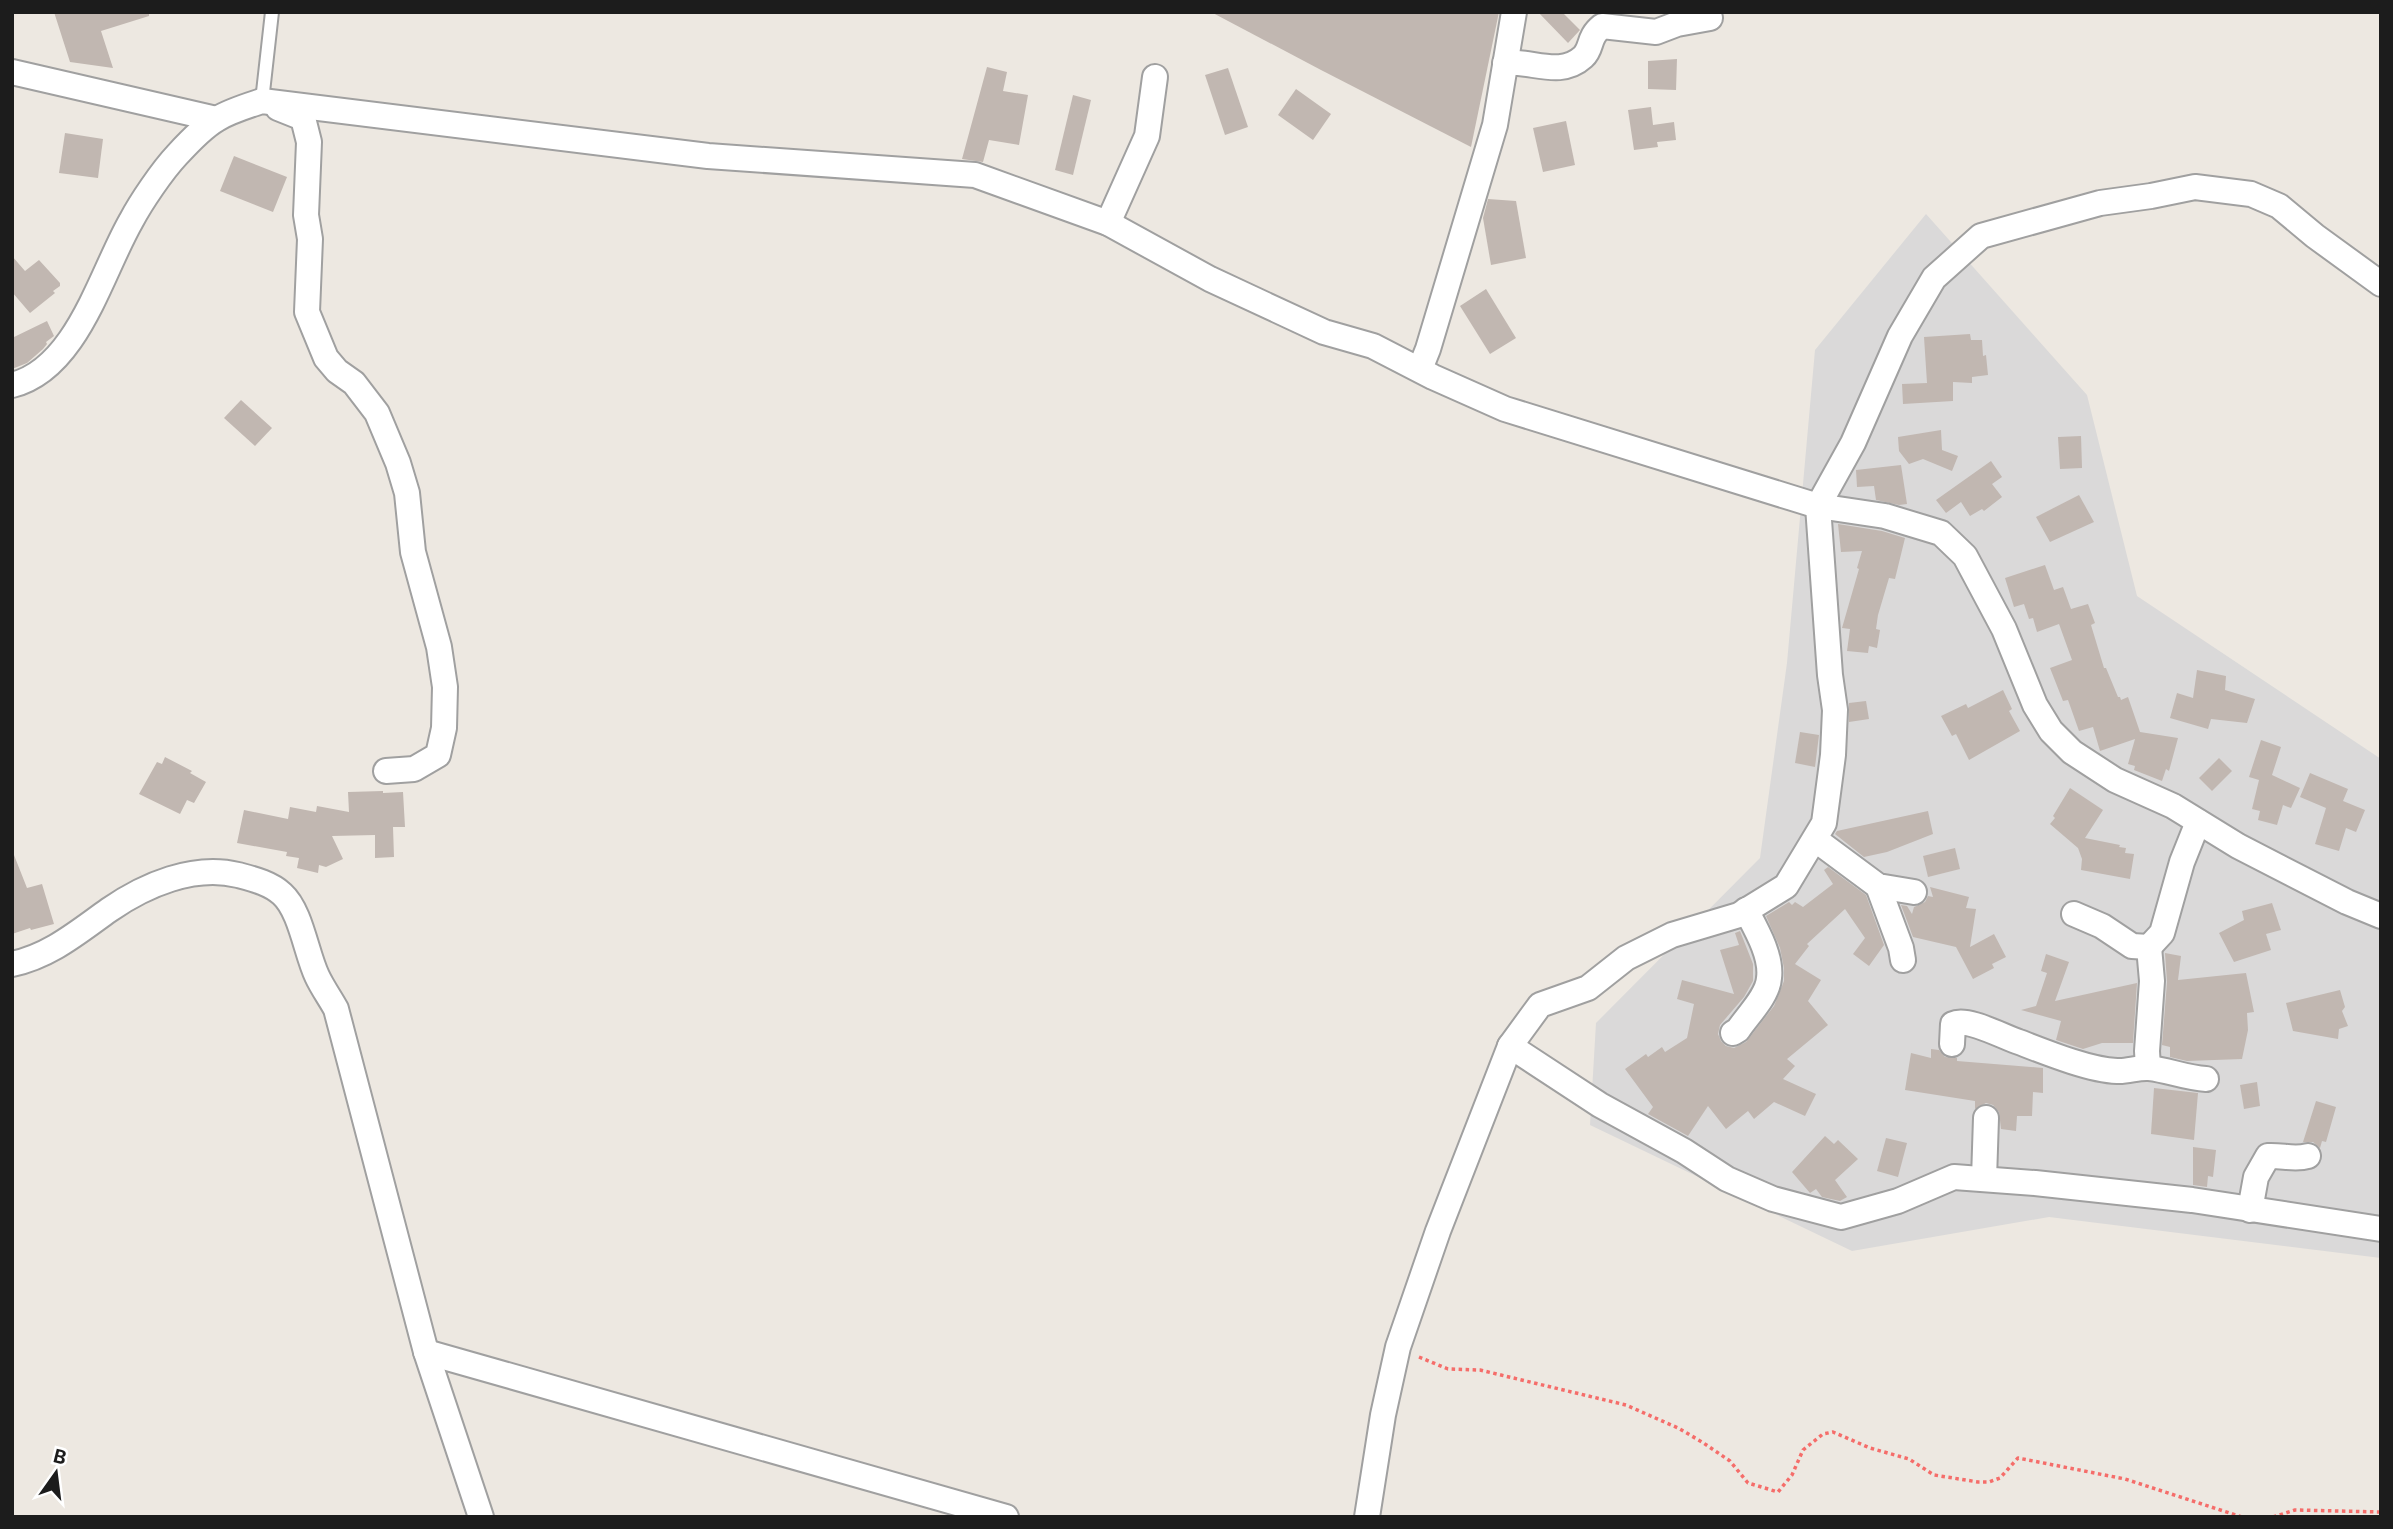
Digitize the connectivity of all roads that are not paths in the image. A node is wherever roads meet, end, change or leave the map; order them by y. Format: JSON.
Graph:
{"nodes":[{"id":1,"x":272,"y":12,"type":"edge"},
{"id":2,"x":1514,"y":12,"type":"edge"},
{"id":3,"x":1710,"y":18,"type":"dead end"},
{"id":4,"x":1505,"y":63,"type":"junction"},
{"id":5,"x":12,"y":72,"type":"edge"},
{"id":6,"x":1155,"y":77,"type":"dead end"},
{"id":7,"x":262,"y":101,"type":"junction"},
{"id":8,"x":216,"y":119,"type":"junction"},
{"id":9,"x":1108,"y":223,"type":"junction"},
{"id":10,"x":2381,"y":284,"type":"edge"},
{"id":11,"x":1420,"y":369,"type":"junction"},
{"id":12,"x":12,"y":385,"type":"edge"},
{"id":13,"x":1818,"y":506,"type":"junction"},
{"id":14,"x":386,"y":771,"type":"dead end"},
{"id":15,"x":2198,"y":822,"type":"junction"},
{"id":16,"x":1816,"y":840,"type":"junction"},
{"id":17,"x":1878,"y":886,"type":"junction"},
{"id":18,"x":1914,"y":892,"type":"dead end"},
{"id":19,"x":1746,"y":910,"type":"junction"},
{"id":20,"x":2074,"y":914,"type":"dead end"},
{"id":21,"x":2381,"y":916,"type":"edge"},
{"id":22,"x":2149,"y":947,"type":"junction"},
{"id":23,"x":1903,"y":960,"type":"dead end"},
{"id":24,"x":12,"y":964,"type":"edge"},
{"id":25,"x":1732,"y":1033,"type":"dead end"},
{"id":26,"x":1952,"y":1044,"type":"dead end"},
{"id":27,"x":1510,"y":1046,"type":"junction"},
{"id":28,"x":2148,"y":1068,"type":"junction"},
{"id":29,"x":2206,"y":1079,"type":"dead end"},
{"id":30,"x":1986,"y":1118,"type":"dead end"},
{"id":31,"x":2308,"y":1156,"type":"dead end"},
{"id":32,"x":1984,"y":1179,"type":"junction"},
{"id":33,"x":2250,"y":1210,"type":"junction"},
{"id":34,"x":2381,"y":1229,"type":"edge"},
{"id":35,"x":426,"y":1352,"type":"junction"},
{"id":36,"x":481,"y":1517,"type":"edge"},
{"id":37,"x":1006,"y":1517,"type":"edge"},
{"id":38,"x":1367,"y":1517,"type":"edge"}],
"edges":[{"from":1,"to":7,"type":"lane"},
{"from":2,"to":4,"type":"street"},
{"from":3,"to":4,"type":"street"},
{"from":4,"to":11,"type":"street"},
{"from":5,"to":8,"type":"street"},
{"from":6,"to":9,"type":"street"},
{"from":7,"to":8,"type":"street"},
{"from":7,"to":9,"type":"street"},
{"from":7,"to":14,"type":"street"},
{"from":8,"to":12,"type":"street"},
{"from":9,"to":11,"type":"street"},
{"from":10,"to":13,"type":"street"},
{"from":11,"to":13,"type":"street"},
{"from":13,"to":15,"type":"street"},
{"from":13,"to":16,"type":"street"},
{"from":15,"to":21,"type":"street"},
{"from":15,"to":22,"type":"street"},
{"from":16,"to":17,"type":"street"},
{"from":16,"to":19,"type":"street"},
{"from":17,"to":18,"type":"street"},
{"from":17,"to":23,"type":"street"},
{"from":19,"to":25,"type":"street"},
{"from":19,"to":27,"type":"street"},
{"from":20,"to":22,"type":"street"},
{"from":22,"to":28,"type":"street"},
{"from":24,"to":35,"type":"street"},
{"from":26,"to":28,"type":"street"},
{"from":27,"to":32,"type":"street"},
{"from":27,"to":38,"type":"street"},
{"from":28,"to":29,"type":"street"},
{"from":30,"to":32,"type":"street"},
{"from":31,"to":33,"type":"street"},
{"from":32,"to":33,"type":"street"},
{"from":33,"to":34,"type":"street"},
{"from":35,"to":36,"type":"street"},
{"from":35,"to":37,"type":"street"}]}
